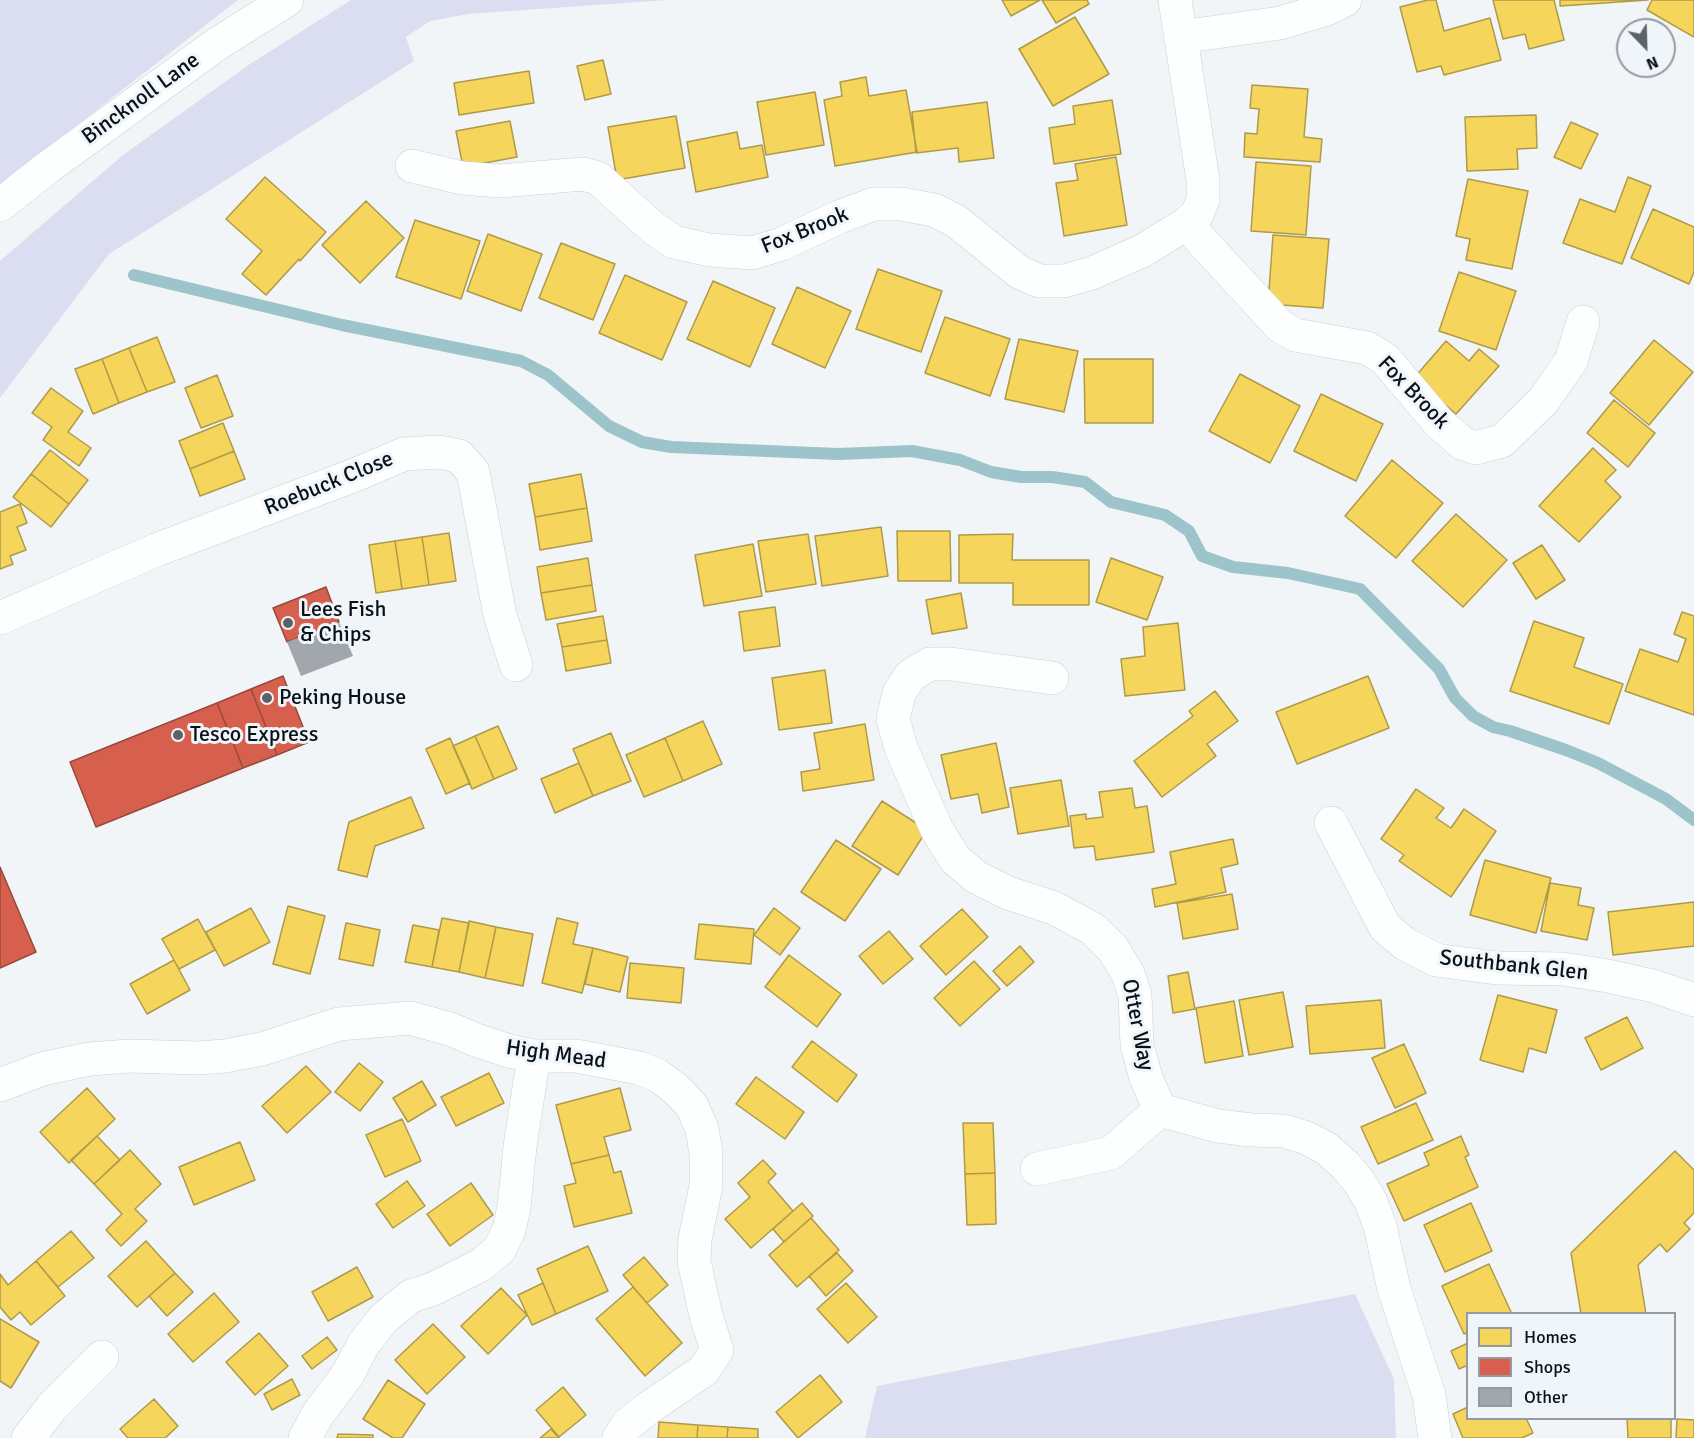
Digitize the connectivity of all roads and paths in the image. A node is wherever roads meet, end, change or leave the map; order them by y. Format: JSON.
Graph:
{"nodes":[{"id":1,"x":287,"y":0,"type":"edge"},
{"id":2,"x":1175,"y":0,"type":"edge"},
{"id":3,"x":1345,"y":0,"type":"edge"},
{"id":4,"x":1181,"y":37,"type":"junction"},
{"id":5,"x":412,"y":166,"type":"dead end"},
{"id":6,"x":0,"y":205,"type":"edge"},
{"id":7,"x":1186,"y":224,"type":"junction"},
{"id":8,"x":1583,"y":322,"type":"dead end"},
{"id":9,"x":0,"y":618,"type":"edge"},
{"id":10,"x":516,"y":665,"type":"dead end"},
{"id":11,"x":1052,"y":678,"type":"dead end"},
{"id":12,"x":1331,"y":823,"type":"dead end"},
{"id":13,"x":1694,"y":1000,"type":"edge"},
{"id":14,"x":534,"y":1056,"type":"junction"},
{"id":15,"x":0,"y":1085,"type":"edge"},
{"id":16,"x":1160,"y":1110,"type":"junction"},
{"id":17,"x":1036,"y":1169,"type":"dead end"},
{"id":18,"x":102,"y":1357,"type":"dead end"},
{"id":19,"x":28,"y":1438,"type":"edge"},
{"id":20,"x":305,"y":1438,"type":"edge"},
{"id":21,"x":619,"y":1438,"type":"edge"},
{"id":22,"x":1435,"y":1438,"type":"edge"}],
"edges":[{"from":1,"to":6,"type":"street","name":"Bincknoll Lane"},
{"from":2,"to":4,"type":"street","name":"Fox Brook"},
{"from":3,"to":4,"type":"street"},
{"from":4,"to":7,"type":"street","name":"Fox Brook"},
{"from":5,"to":7,"type":"street","name":"Fox Brook"},
{"from":7,"to":8,"type":"street","name":"Fox Brook"},
{"from":9,"to":10,"type":"street","name":"Roebuck Close"},
{"from":11,"to":16,"type":"street","name":"Otter Way"},
{"from":12,"to":13,"type":"street","name":"Southbank Glen"},
{"from":14,"to":15,"type":"street","name":"High Mead"},
{"from":14,"to":20,"type":"street"},
{"from":14,"to":21,"type":"street","name":"High Mead"},
{"from":16,"to":17,"type":"street"},
{"from":16,"to":22,"type":"street"},
{"from":18,"to":19,"type":"street"}]}
